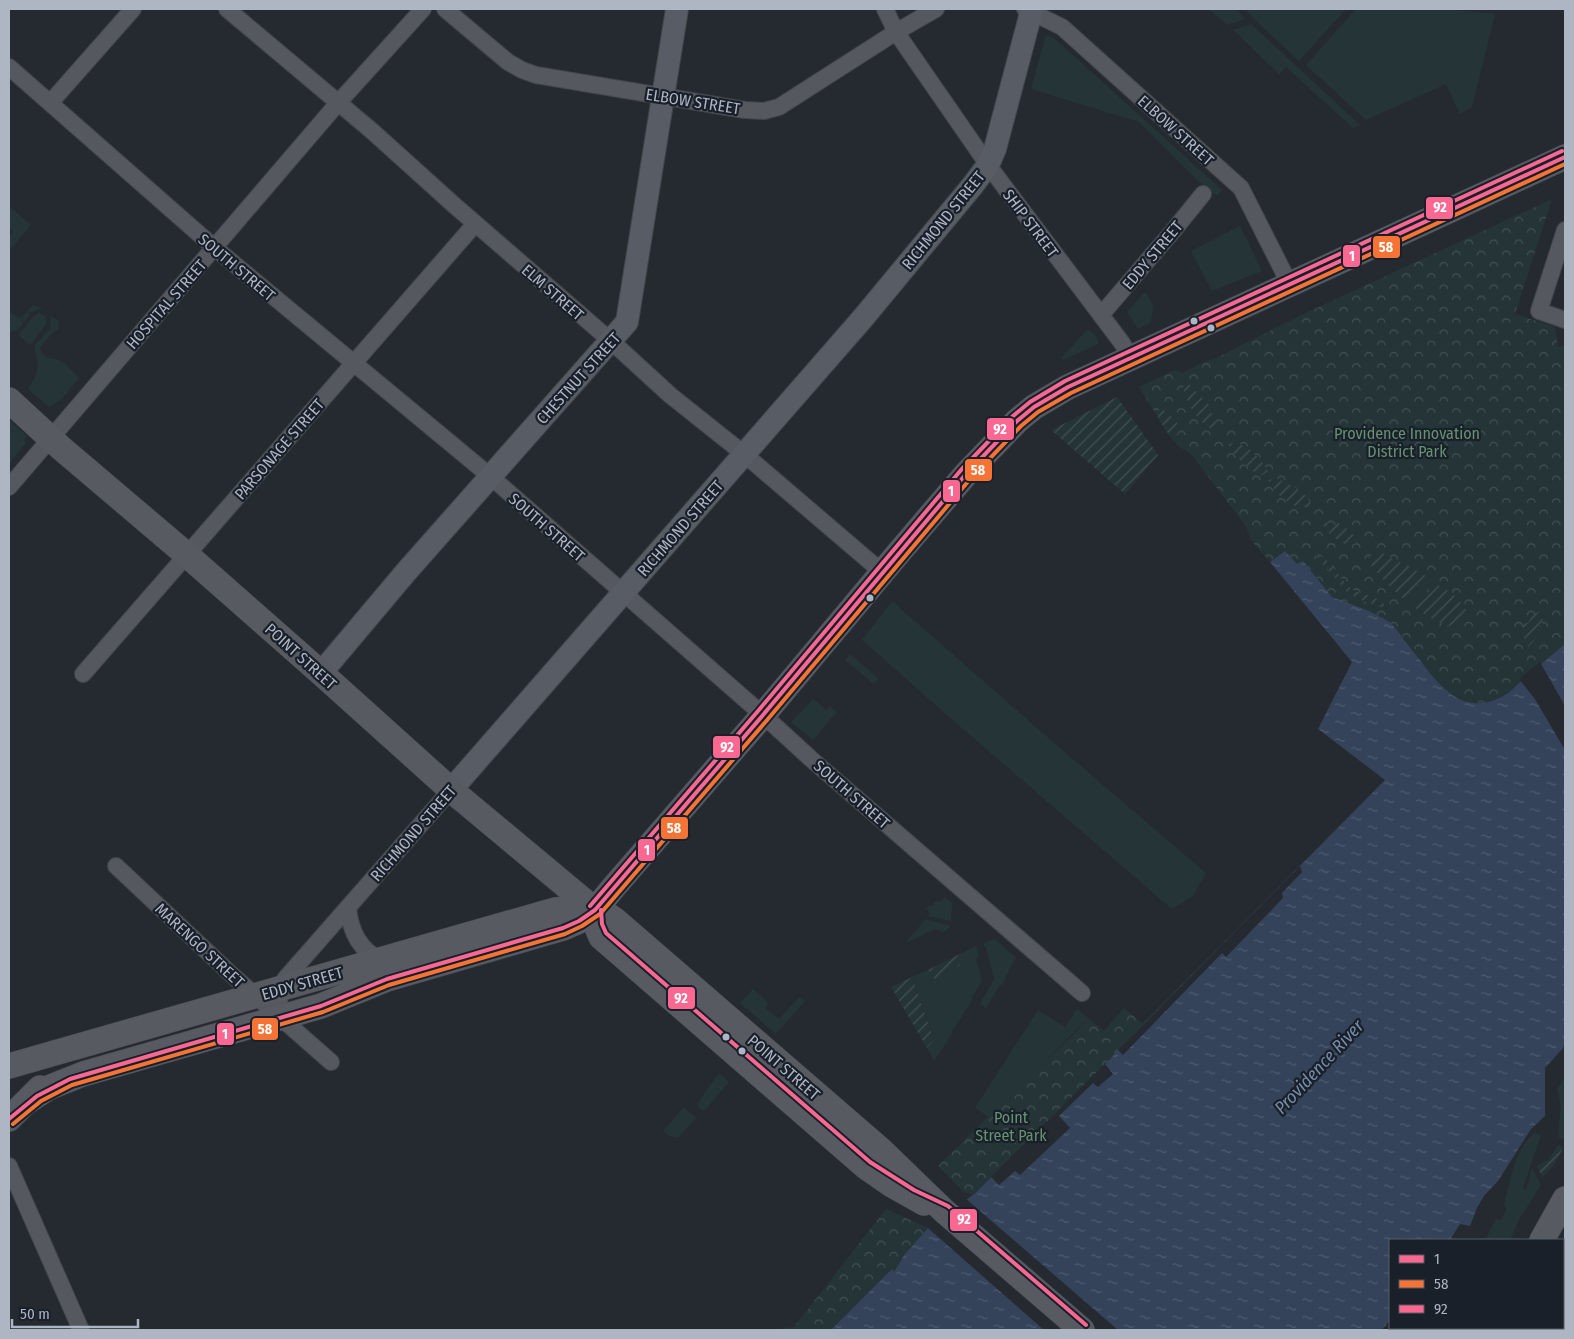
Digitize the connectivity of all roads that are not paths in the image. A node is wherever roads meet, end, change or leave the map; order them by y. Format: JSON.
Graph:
{"nodes":[{"id":1,"x":133,"y":9,"type":"edge"},
{"id":2,"x":227,"y":9,"type":"edge"},
{"id":3,"x":423,"y":9,"type":"edge"},
{"id":4,"x":445,"y":9,"type":"edge"},
{"id":5,"x":677,"y":9,"type":"edge"},
{"id":6,"x":885,"y":9,"type":"edge"},
{"id":7,"x":936,"y":9,"type":"edge"},
{"id":8,"x":1029,"y":10,"type":"edge"},
{"id":9,"x":896,"y":32,"type":"junction"},
{"id":10,"x":9,"y":67,"type":"edge"},
{"id":11,"x":662,"y":96,"type":"junction"},
{"id":12,"x":50,"y":103,"type":"junction"},
{"id":13,"x":338,"y":103,"type":"junction"},
{"id":14,"x":1565,"y":157,"type":"edge"},
{"id":15,"x":988,"y":165,"type":"junction"},
{"id":16,"x":1202,"y":194,"type":"dead end"},
{"id":17,"x":475,"y":224,"type":"junction"},
{"id":18,"x":1565,"y":230,"type":"edge"},
{"id":19,"x":215,"y":248,"type":"junction"},
{"id":20,"x":1290,"y":285,"type":"junction"},
{"id":21,"x":1101,"y":315,"type":"junction"},
{"id":22,"x":1565,"y":320,"type":"edge"},
{"id":23,"x":611,"y":341,"type":"junction"},
{"id":24,"x":1130,"y":359,"type":"junction"},
{"id":25,"x":353,"y":364,"type":"junction"},
{"id":26,"x":9,"y":400,"type":"edge"},
{"id":27,"x":51,"y":438,"type":"junction"},
{"id":28,"x":744,"y":454,"type":"junction"},
{"id":29,"x":490,"y":476,"type":"junction"},
{"id":30,"x":9,"y":487,"type":"edge"},
{"id":31,"x":187,"y":555,"type":"junction"},
{"id":32,"x":882,"y":572,"type":"junction"},
{"id":33,"x":622,"y":594,"type":"junction"},
{"id":34,"x":321,"y":673,"type":"junction"},
{"id":35,"x":83,"y":674,"type":"dead end"},
{"id":36,"x":763,"y":715,"type":"junction"},
{"id":37,"x":451,"y":790,"type":"junction"},
{"id":38,"x":116,"y":866,"type":"dead end"},
{"id":39,"x":348,"y":907,"type":"junction"},
{"id":40,"x":595,"y":910,"type":"junction"},
{"id":41,"x":380,"y":960,"type":"junction"},
{"id":42,"x":280,"y":989,"type":"junction"},
{"id":43,"x":1082,"y":993,"type":"dead end"},
{"id":44,"x":256,"y":996,"type":"junction"},
{"id":45,"x":280,"y":1018,"type":"junction"},
{"id":46,"x":110,"y":1038,"type":"junction"},
{"id":47,"x":331,"y":1062,"type":"dead end"},
{"id":48,"x":9,"y":1066,"type":"edge"},
{"id":49,"x":28,"y":1101,"type":"junction"},
{"id":50,"x":9,"y":1120,"type":"edge"},
{"id":51,"x":9,"y":1166,"type":"edge"},
{"id":52,"x":1565,"y":1199,"type":"edge"},
{"id":53,"x":1543,"y":1239,"type":"edge"},
{"id":54,"x":81,"y":1330,"type":"edge"},
{"id":55,"x":1082,"y":1330,"type":"edge"}],
"edges":[{"from":1,"to":12,"type":"street"},
{"from":2,"to":13,"type":"street","name":"ELM STREET"},
{"from":3,"to":13,"type":"street","name":"HOSPITAL STREET"},
{"from":4,"to":11,"type":"street","name":"ELBOW STREET"},
{"from":5,"to":11,"type":"street","name":"CHESTNUT STREET"},
{"from":6,"to":9,"type":"street","name":"SHIP STREET"},
{"from":7,"to":9,"type":"street","name":"ELBOW STREET"},
{"from":8,"to":15,"type":"street","name":"RICHMOND STREET"},
{"from":8,"to":20,"type":"street","name":"ELBOW STREET"},
{"from":9,"to":11,"type":"street","name":"ELBOW STREET"},
{"from":9,"to":15,"type":"street","name":"SHIP STREET"},
{"from":10,"to":12,"type":"street","name":"SOUTH STREET"},
{"from":11,"to":23,"type":"street","name":"CHESTNUT STREET"},
{"from":12,"to":19,"type":"street","name":"SOUTH STREET"},
{"from":13,"to":17,"type":"street","name":"ELM STREET"},
{"from":13,"to":19,"type":"street","name":"HOSPITAL STREET"},
{"from":14,"to":20,"type":"main road","name":"EDDY STREET"},
{"from":15,"to":21,"type":"street","name":"SHIP STREET"},
{"from":15,"to":28,"type":"street","name":"RICHMOND STREET"},
{"from":16,"to":21,"type":"street","name":"EDDY STREET"},
{"from":17,"to":23,"type":"street","name":"ELM STREET"},
{"from":17,"to":25,"type":"street","name":"PARSONAGE STREET"},
{"from":18,"to":22,"type":"street"},
{"from":19,"to":25,"type":"street","name":"SOUTH STREET"},
{"from":19,"to":27,"type":"street","name":"HOSPITAL STREET"},
{"from":20,"to":24,"type":"main road","name":"EDDY STREET"},
{"from":21,"to":24,"type":"street","name":"SHIP STREET"},
{"from":23,"to":28,"type":"street","name":"ELM STREET"},
{"from":23,"to":29,"type":"street","name":"CHESTNUT STREET"},
{"from":24,"to":32,"type":"main road","name":"EDDY STREET"},
{"from":25,"to":29,"type":"street","name":"SOUTH STREET"},
{"from":25,"to":31,"type":"street","name":"PARSONAGE STREET"},
{"from":26,"to":27,"type":"main road","name":"POINT STREET"},
{"from":27,"to":30,"type":"street","name":"HOSPITAL STREET"},
{"from":27,"to":31,"type":"main road","name":"POINT STREET"},
{"from":28,"to":32,"type":"street","name":"ELM STREET"},
{"from":28,"to":33,"type":"street","name":"RICHMOND STREET"},
{"from":29,"to":33,"type":"street","name":"SOUTH STREET"},
{"from":29,"to":34,"type":"street","name":"CHESTNUT STREET"},
{"from":31,"to":34,"type":"main road","name":"POINT STREET"},
{"from":31,"to":35,"type":"street","name":"PARSONAGE STREET"},
{"from":32,"to":36,"type":"main road","name":"EDDY STREET"},
{"from":33,"to":36,"type":"street","name":"SOUTH STREET"},
{"from":33,"to":37,"type":"street","name":"RICHMOND STREET"},
{"from":34,"to":37,"type":"main road","name":"POINT STREET"},
{"from":36,"to":40,"type":"main road","name":"EDDY STREET"},
{"from":36,"to":43,"type":"street","name":"SOUTH STREET"},
{"from":37,"to":39,"type":"street","name":"RICHMOND STREET"},
{"from":37,"to":40,"type":"main road","name":"POINT STREET"},
{"from":38,"to":44,"type":"street","name":"MARENGO STREET"},
{"from":39,"to":41,"type":"street"},
{"from":39,"to":42,"type":"street","name":"RICHMOND STREET"},
{"from":40,"to":41,"type":"main road","name":"EDDY STREET"},
{"from":40,"to":45,"type":"main road","name":"EDDY STREET"},
{"from":40,"to":55,"type":"main road","name":"POINT STREET"},
{"from":41,"to":42,"type":"main road","name":"EDDY STREET"},
{"from":42,"to":44,"type":"main road","name":"EDDY STREET"},
{"from":42,"to":45,"type":"street"},
{"from":44,"to":45,"type":"street","name":"MARENGO STREET"},
{"from":44,"to":46,"type":"main road","name":"EDDY STREET"},
{"from":45,"to":47,"type":"street","name":"MARENGO STREET"},
{"from":45,"to":49,"type":"main road","name":"EDDY STREET"},
{"from":46,"to":48,"type":"main road","name":"EDDY STREET"},
{"from":46,"to":49,"type":"main road"},
{"from":49,"to":50,"type":"main road"},
{"from":51,"to":54,"type":"street"},
{"from":52,"to":53,"type":"main road"}]}
